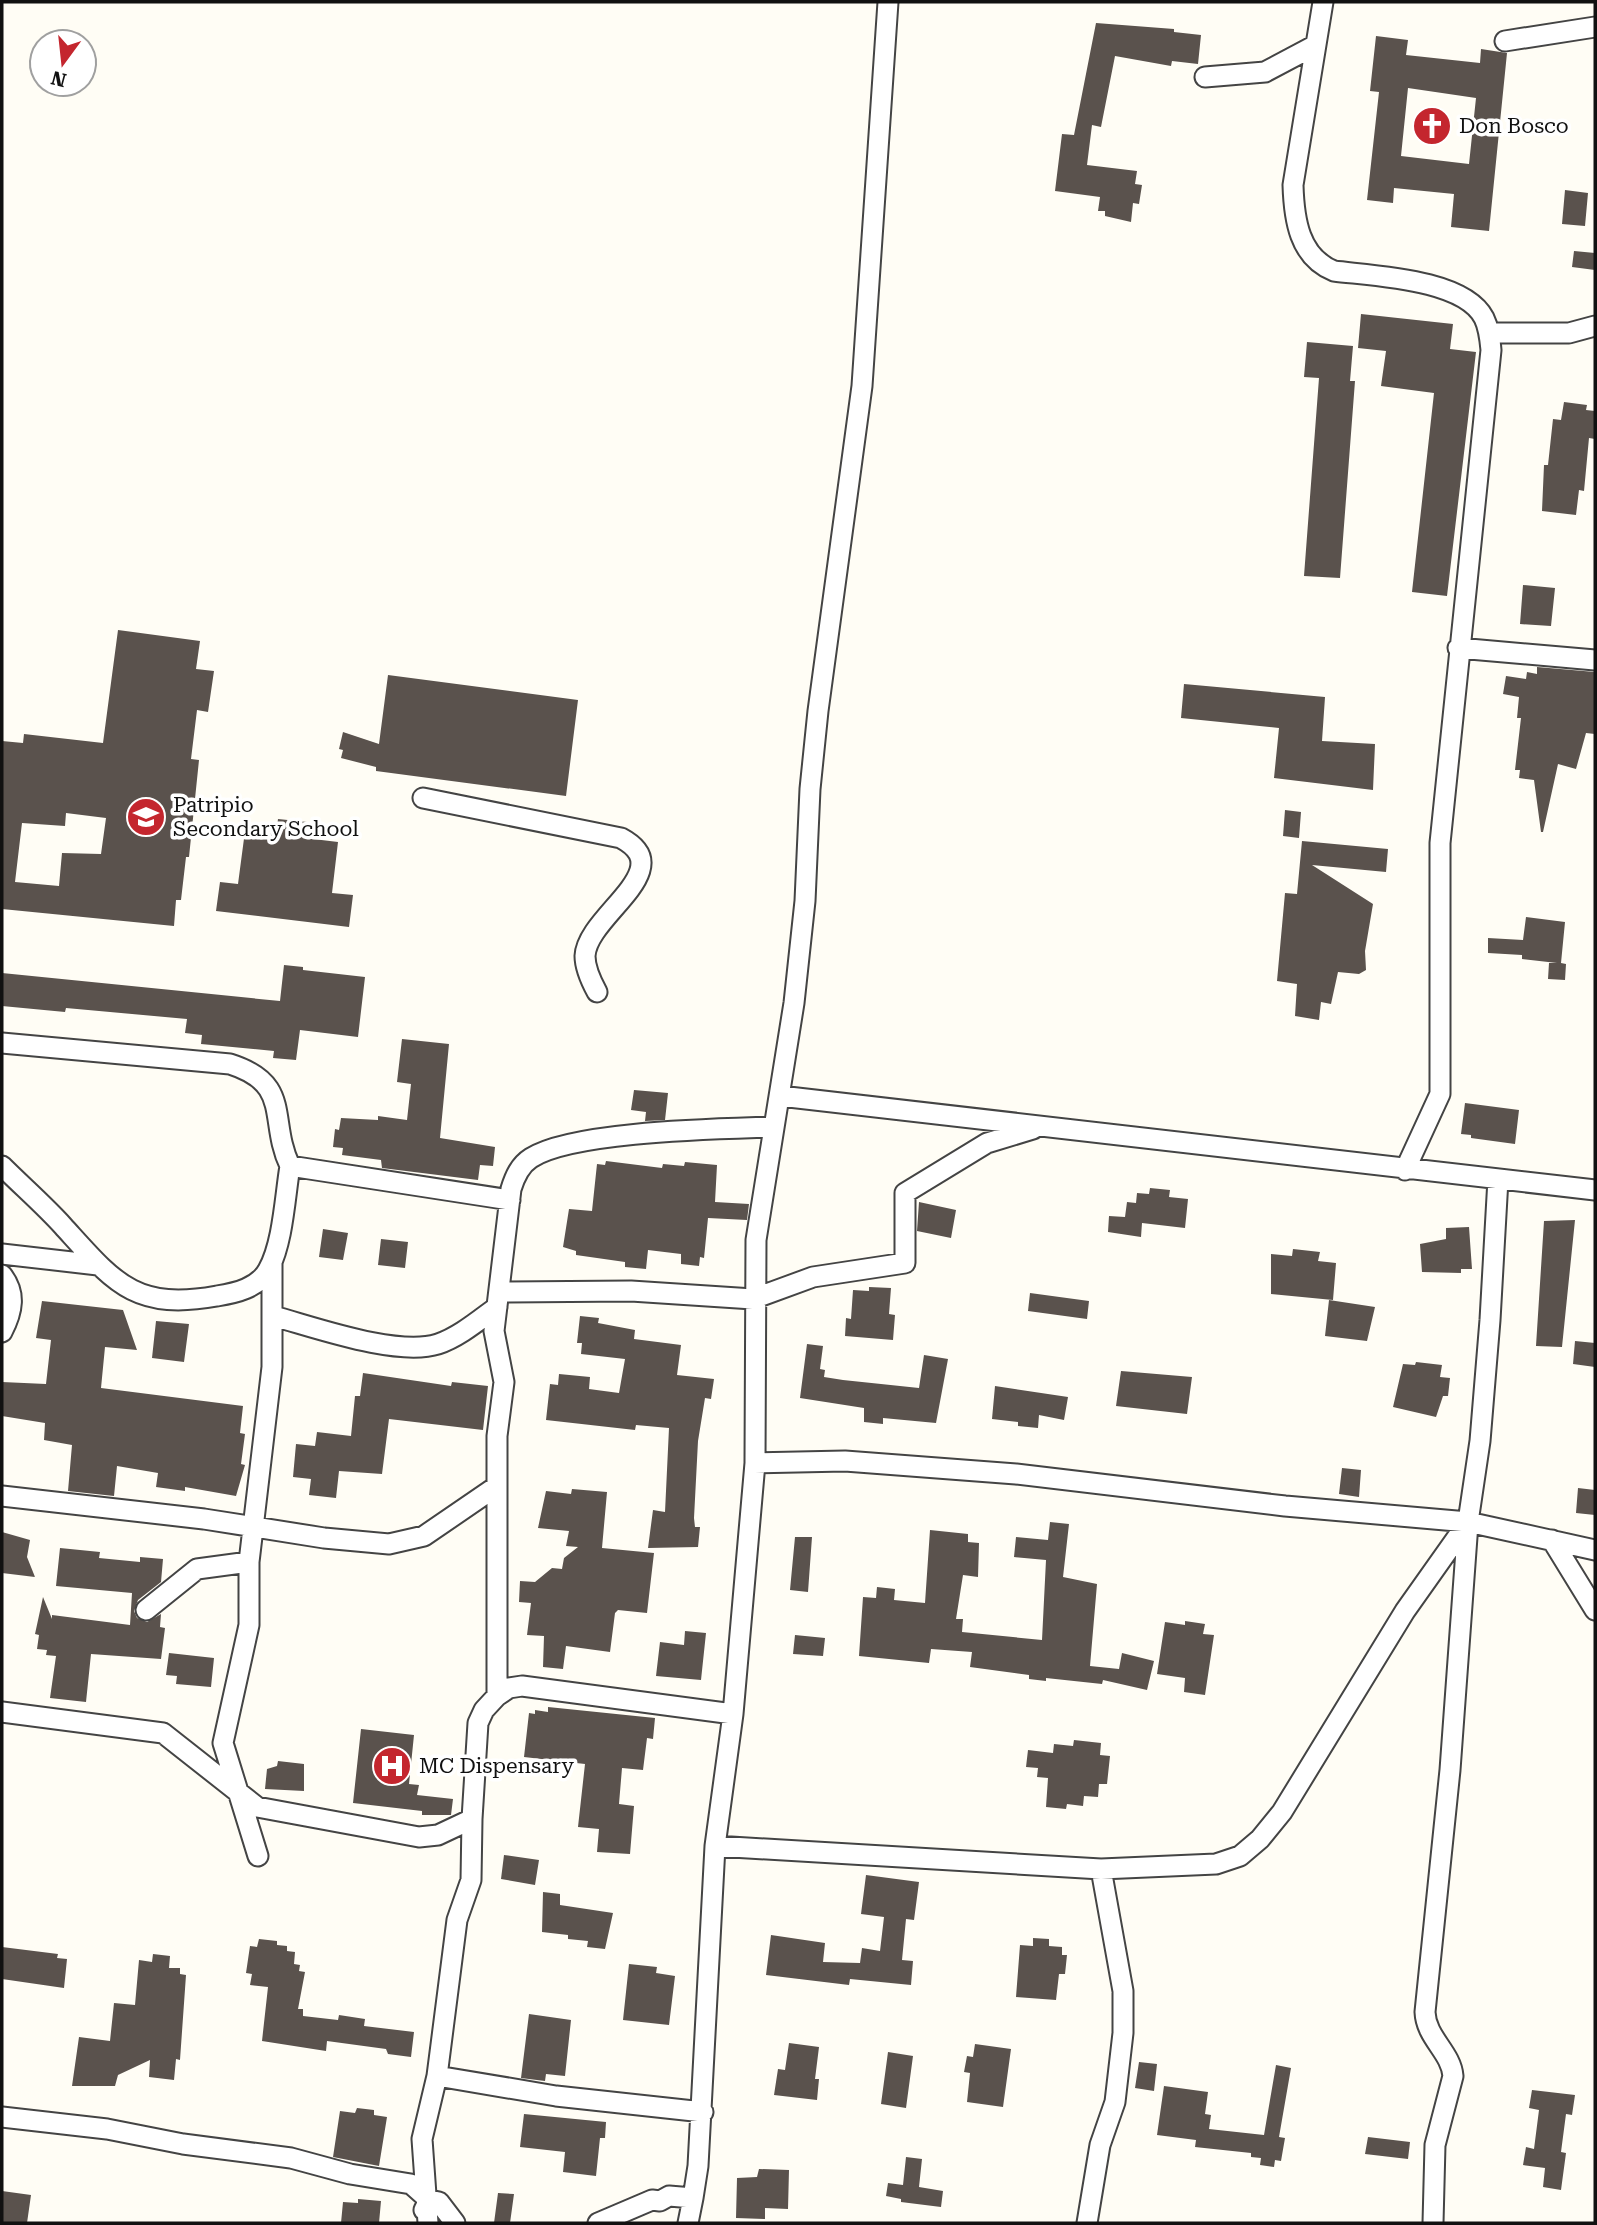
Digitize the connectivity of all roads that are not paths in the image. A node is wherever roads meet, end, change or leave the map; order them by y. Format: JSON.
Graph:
{"nodes":[{"id":1,"x":888,"y":2,"type":"edge"},
{"id":2,"x":1322,"y":2,"type":"edge"},
{"id":3,"x":1595,"y":27,"type":"edge"},
{"id":4,"x":1505,"y":41,"type":"dead end"},
{"id":5,"x":1314,"y":46,"type":"junction"},
{"id":6,"x":1205,"y":77,"type":"dead end"},
{"id":7,"x":1595,"y":326,"type":"edge"},
{"id":8,"x":1490,"y":334,"type":"junction"},
{"id":9,"x":1458,"y":648,"type":"junction"},
{"id":10,"x":1595,"y":660,"type":"edge"},
{"id":11,"x":423,"y":798,"type":"dead end"},
{"id":12,"x":597,"y":992,"type":"dead end"},
{"id":13,"x":2,"y":1043,"type":"edge"},
{"id":14,"x":780,"y":1096,"type":"junction"},
{"id":15,"x":774,"y":1127,"type":"junction"},
{"id":16,"x":1040,"y":1127,"type":"junction"},
{"id":17,"x":2,"y":1166,"type":"edge"},
{"id":18,"x":290,"y":1166,"type":"junction"},
{"id":19,"x":1405,"y":1170,"type":"junction"},
{"id":20,"x":1498,"y":1179,"type":"junction"},
{"id":21,"x":1595,"y":1190,"type":"edge"},
{"id":22,"x":510,"y":1200,"type":"junction"},
{"id":23,"x":2,"y":1254,"type":"edge"},
{"id":24,"x":272,"y":1263,"type":"junction"},
{"id":25,"x":98,"y":1265,"type":"junction"},
{"id":26,"x":2,"y":1275,"type":"edge"},
{"id":27,"x":498,"y":1299,"type":"junction"},
{"id":28,"x":753,"y":1299,"type":"junction"},
{"id":29,"x":273,"y":1316,"type":"junction"},
{"id":30,"x":2,"y":1332,"type":"edge"},
{"id":31,"x":755,"y":1463,"type":"junction"},
{"id":32,"x":497,"y":1486,"type":"junction"},
{"id":33,"x":2,"y":1496,"type":"edge"},
{"id":34,"x":1468,"y":1522,"type":"junction"},
{"id":35,"x":254,"y":1525,"type":"junction"},
{"id":36,"x":1552,"y":1540,"type":"junction"},
{"id":37,"x":1595,"y":1550,"type":"edge"},
{"id":38,"x":248,"y":1562,"type":"junction"},
{"id":39,"x":146,"y":1610,"type":"dead end"},
{"id":40,"x":1595,"y":1610,"type":"edge"},
{"id":41,"x":497,"y":1696,"type":"junction"},
{"id":42,"x":2,"y":1712,"type":"edge"},
{"id":43,"x":733,"y":1714,"type":"junction"},
{"id":44,"x":238,"y":1792,"type":"junction"},
{"id":45,"x":472,"y":1819,"type":"junction"},
{"id":46,"x":715,"y":1846,"type":"junction"},
{"id":47,"x":258,"y":1856,"type":"dead end"},
{"id":48,"x":1101,"y":1869,"type":"junction"},
{"id":49,"x":437,"y":2076,"type":"junction"},
{"id":50,"x":702,"y":2112,"type":"junction"},
{"id":51,"x":2,"y":2117,"type":"edge"},
{"id":52,"x":693,"y":2198,"type":"junction"},
{"id":53,"x":429,"y":2200,"type":"junction"},
{"id":54,"x":420,"y":2223,"type":"edge"},
{"id":55,"x":429,"y":2223,"type":"edge"},
{"id":56,"x":455,"y":2223,"type":"edge"},
{"id":57,"x":598,"y":2223,"type":"edge"},
{"id":58,"x":688,"y":2223,"type":"edge"},
{"id":59,"x":1087,"y":2223,"type":"edge"},
{"id":60,"x":1433,"y":2223,"type":"edge"}],
"edges":[{"from":1,"to":14,"type":"street"},
{"from":2,"to":5,"type":"street"},
{"from":3,"to":4,"type":"street"},
{"from":5,"to":6,"type":"street"},
{"from":5,"to":8,"type":"street"},
{"from":7,"to":8,"type":"street"},
{"from":8,"to":9,"type":"street"},
{"from":9,"to":10,"type":"street"},
{"from":9,"to":19,"type":"street"},
{"from":11,"to":12,"type":"street"},
{"from":13,"to":18,"type":"street"},
{"from":14,"to":15,"type":"street"},
{"from":14,"to":16,"type":"street"},
{"from":15,"to":22,"type":"street"},
{"from":15,"to":28,"type":"street"},
{"from":16,"to":19,"type":"street"},
{"from":16,"to":28,"type":"street"},
{"from":17,"to":25,"type":"street"},
{"from":18,"to":22,"type":"street"},
{"from":18,"to":24,"type":"street"},
{"from":19,"to":20,"type":"street"},
{"from":20,"to":21,"type":"street"},
{"from":20,"to":34,"type":"street"},
{"from":22,"to":27,"type":"street"},
{"from":23,"to":25,"type":"street"},
{"from":24,"to":25,"type":"street"},
{"from":24,"to":29,"type":"street"},
{"from":26,"to":30,"type":"street"},
{"from":27,"to":28,"type":"street"},
{"from":27,"to":29,"type":"street"},
{"from":27,"to":32,"type":"street"},
{"from":28,"to":31,"type":"street"},
{"from":29,"to":35,"type":"street"},
{"from":31,"to":34,"type":"street"},
{"from":31,"to":43,"type":"street"},
{"from":32,"to":35,"type":"street"},
{"from":32,"to":41,"type":"street"},
{"from":33,"to":35,"type":"street"},
{"from":34,"to":36,"type":"street"},
{"from":34,"to":48,"type":"street"},
{"from":34,"to":60,"type":"street"},
{"from":35,"to":38,"type":"street"},
{"from":36,"to":37,"type":"street"},
{"from":36,"to":40,"type":"street"},
{"from":38,"to":39,"type":"street"},
{"from":38,"to":44,"type":"street"},
{"from":41,"to":43,"type":"street"},
{"from":41,"to":45,"type":"street"},
{"from":42,"to":44,"type":"street"},
{"from":43,"to":46,"type":"street"},
{"from":44,"to":45,"type":"street"},
{"from":44,"to":47,"type":"street"},
{"from":45,"to":49,"type":"street"},
{"from":46,"to":48,"type":"street"},
{"from":46,"to":50,"type":"street"},
{"from":48,"to":59,"type":"street"},
{"from":49,"to":50,"type":"street"},
{"from":49,"to":53,"type":"street"},
{"from":50,"to":52,"type":"street"},
{"from":51,"to":53,"type":"street"},
{"from":52,"to":57,"type":"street"},
{"from":52,"to":58,"type":"street"},
{"from":53,"to":54,"type":"street"},
{"from":53,"to":55,"type":"street"},
{"from":53,"to":56,"type":"street"}]}
